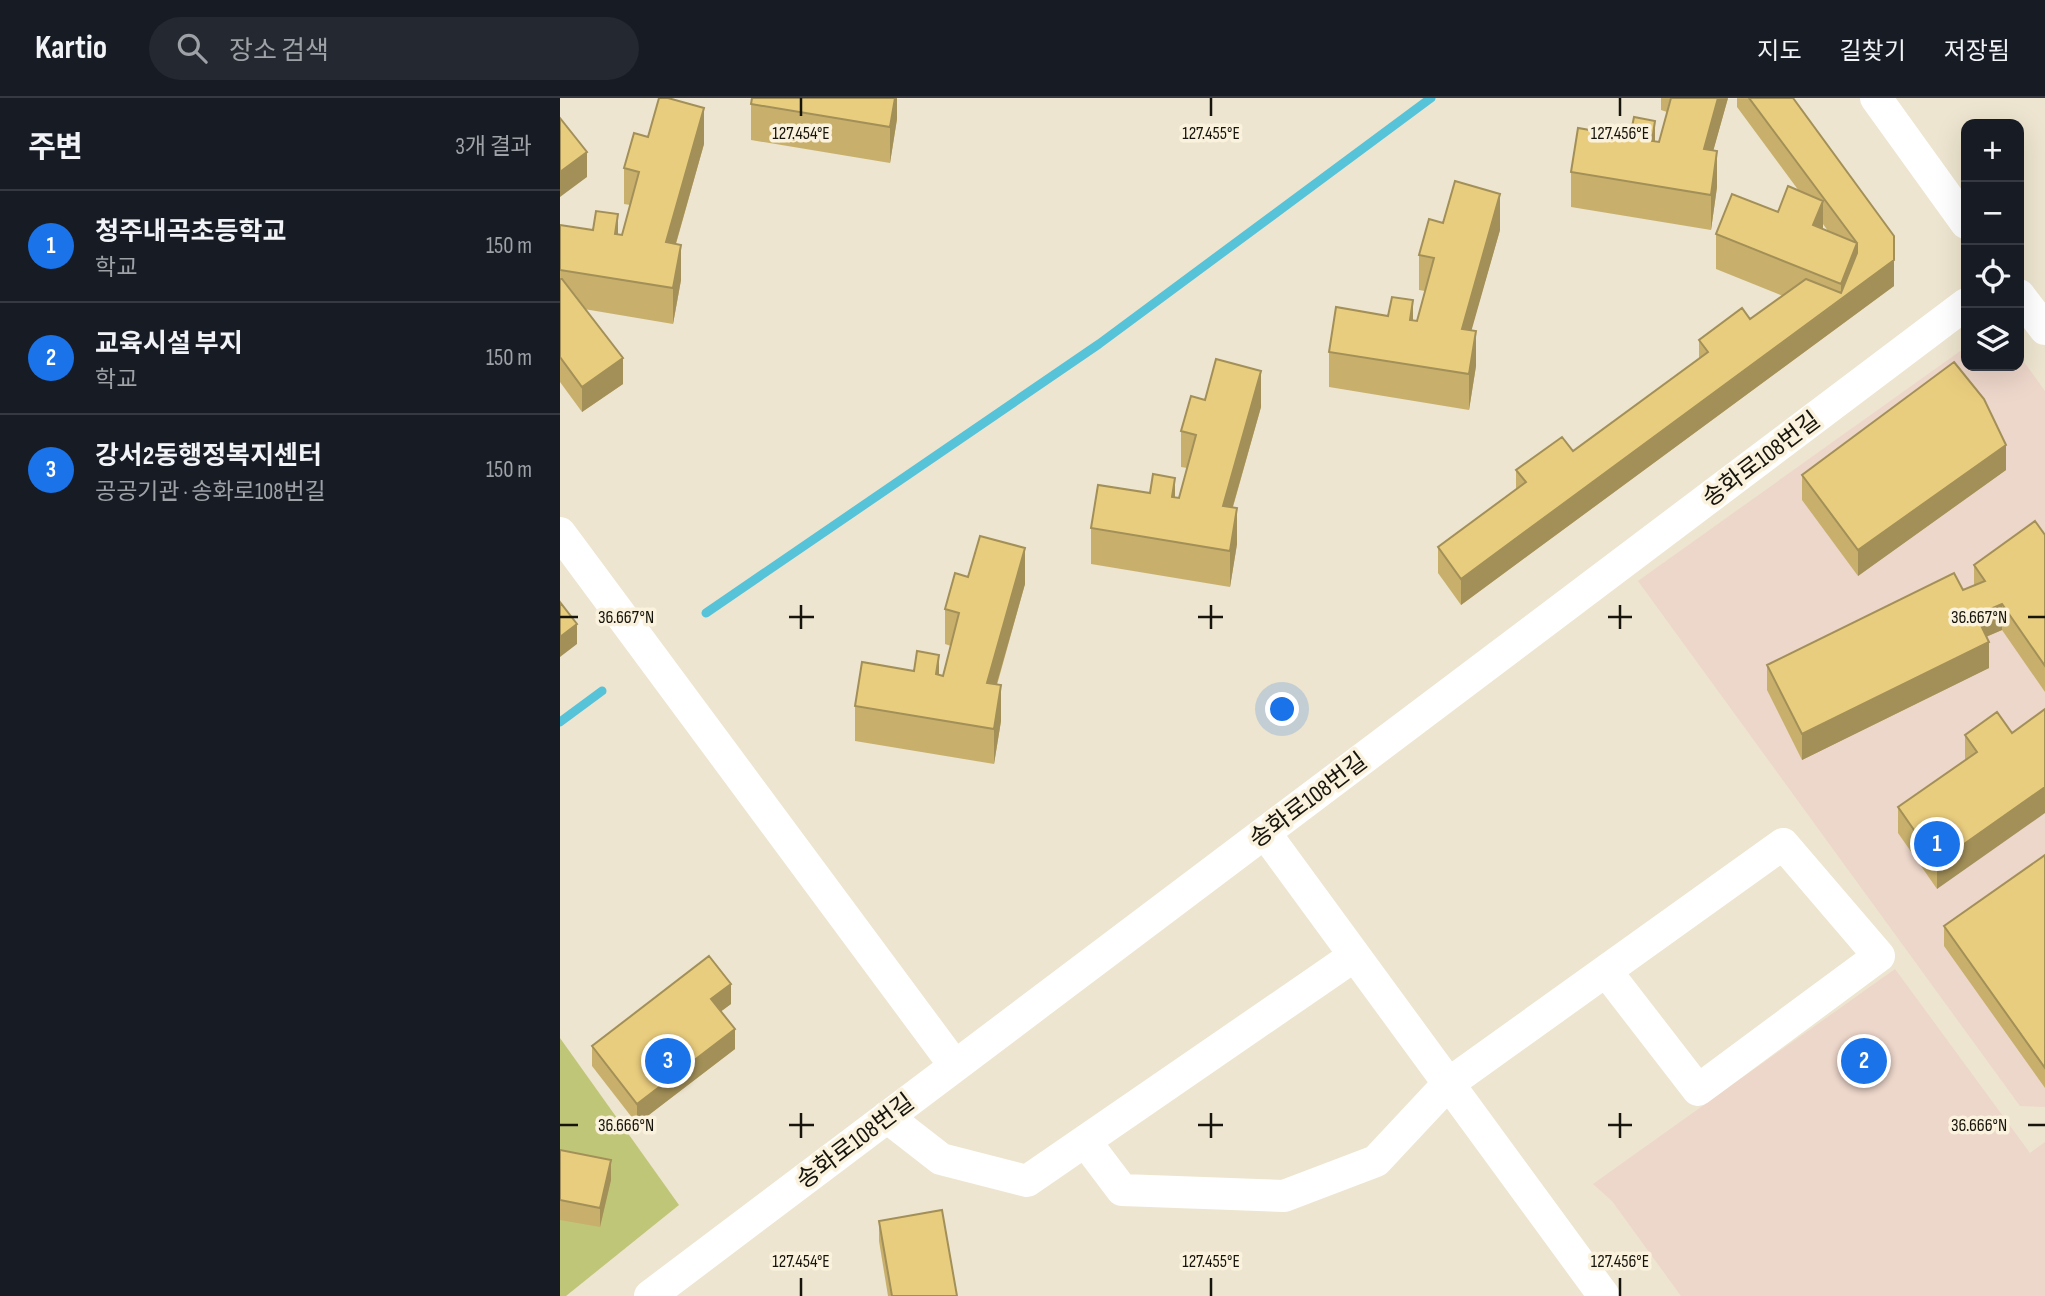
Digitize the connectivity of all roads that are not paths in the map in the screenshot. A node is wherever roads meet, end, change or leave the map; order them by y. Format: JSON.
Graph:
{"nodes":[{"id":1,"x":1876,"y":98,"type":"edge"},
{"id":2,"x":1961,"y":216,"type":"edge"},
{"id":3,"x":2024,"y":302,"type":"edge"},
{"id":4,"x":1961,"y":308,"type":"edge"},
{"id":5,"x":2045,"y":329,"type":"edge"},
{"id":6,"x":560,"y":533,"type":"edge"},
{"id":7,"x":1265,"y":833,"type":"junction"},
{"id":8,"x":1354,"y":956,"type":"junction"},
{"id":9,"x":1606,"y":971,"type":"junction"},
{"id":10,"x":954,"y":1066,"type":"junction"},
{"id":11,"x":1448,"y":1084,"type":"junction"},
{"id":12,"x":887,"y":1117,"type":"junction"},
{"id":13,"x":1085,"y":1141,"type":"junction"},
{"id":14,"x":650,"y":1296,"type":"edge"},
{"id":15,"x":1604,"y":1296,"type":"edge"}],
"edges":[{"from":1,"to":2,"type":"street"},
{"from":3,"to":5,"type":"street"},
{"from":4,"to":7,"type":"street","name":"송화로108번길"},
{"from":6,"to":10,"type":"street"},
{"from":7,"to":8,"type":"street"},
{"from":7,"to":10,"type":"street","name":"송화로108번길"},
{"from":8,"to":11,"type":"street"},
{"from":8,"to":13,"type":"street"},
{"from":9,"to":9,"type":"street"},
{"from":9,"to":11,"type":"street"},
{"from":10,"to":12,"type":"street","name":"송화로108번길"},
{"from":11,"to":13,"type":"street"},
{"from":11,"to":15,"type":"street"},
{"from":12,"to":13,"type":"street"},
{"from":12,"to":14,"type":"street","name":"송화로108번길"}]}
